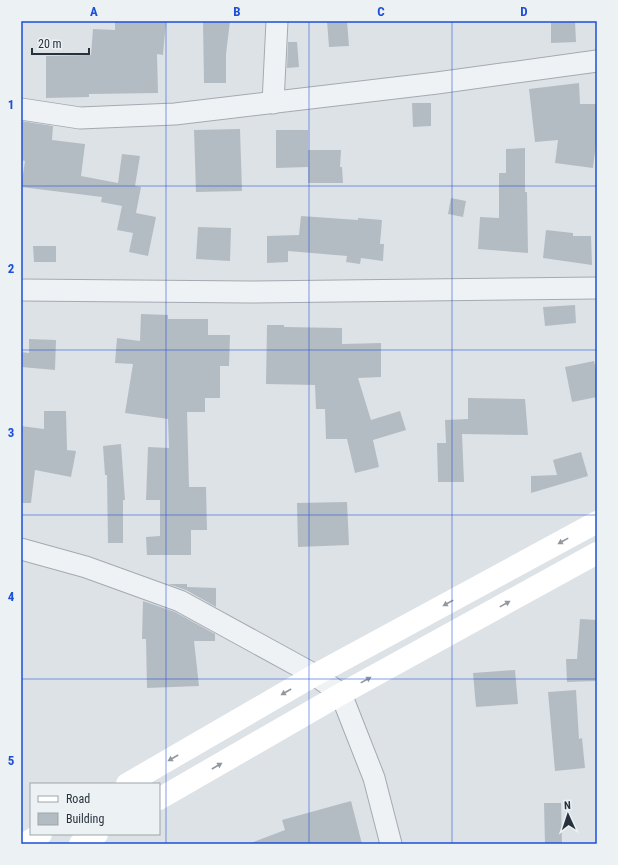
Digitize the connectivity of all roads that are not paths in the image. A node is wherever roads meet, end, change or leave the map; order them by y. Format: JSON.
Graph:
{"nodes":[{"id":1,"x":277,"y":21,"type":"edge"},
{"id":2,"x":597,"y":61,"type":"edge"},
{"id":3,"x":273,"y":103,"type":"junction"},
{"id":4,"x":21,"y":109,"type":"edge"},
{"id":5,"x":597,"y":288,"type":"edge"},
{"id":6,"x":21,"y":290,"type":"edge"},
{"id":7,"x":597,"y":522,"type":"edge"},
{"id":8,"x":21,"y":549,"type":"edge"},
{"id":9,"x":597,"y":553,"type":"edge"},
{"id":10,"x":315,"y":675,"type":"junction"},
{"id":11,"x":341,"y":694,"type":"junction"},
{"id":12,"x":129,"y":783,"type":"edge"},
{"id":13,"x":160,"y":798,"type":"edge"},
{"id":14,"x":39,"y":835,"type":"edge"},
{"id":15,"x":96,"y":835,"type":"edge"},
{"id":16,"x":24,"y":844,"type":"edge"},
{"id":17,"x":80,"y":844,"type":"edge"},
{"id":18,"x":391,"y":844,"type":"edge"}],
"edges":[{"from":1,"to":3,"type":"street"},
{"from":2,"to":3,"type":"street"},
{"from":3,"to":4,"type":"street"},
{"from":5,"to":6,"type":"street"},
{"from":7,"to":10,"type":"main road","one_way":true},
{"from":8,"to":10,"type":"street"},
{"from":11,"to":9,"type":"main road","one_way":true},
{"from":10,"to":11,"type":"street"},
{"from":10,"to":12,"type":"main road","one_way":true},
{"from":13,"to":11,"type":"main road","one_way":true},
{"from":11,"to":18,"type":"street"},
{"from":14,"to":16,"type":"main road"},
{"from":15,"to":17,"type":"main road"}]}
